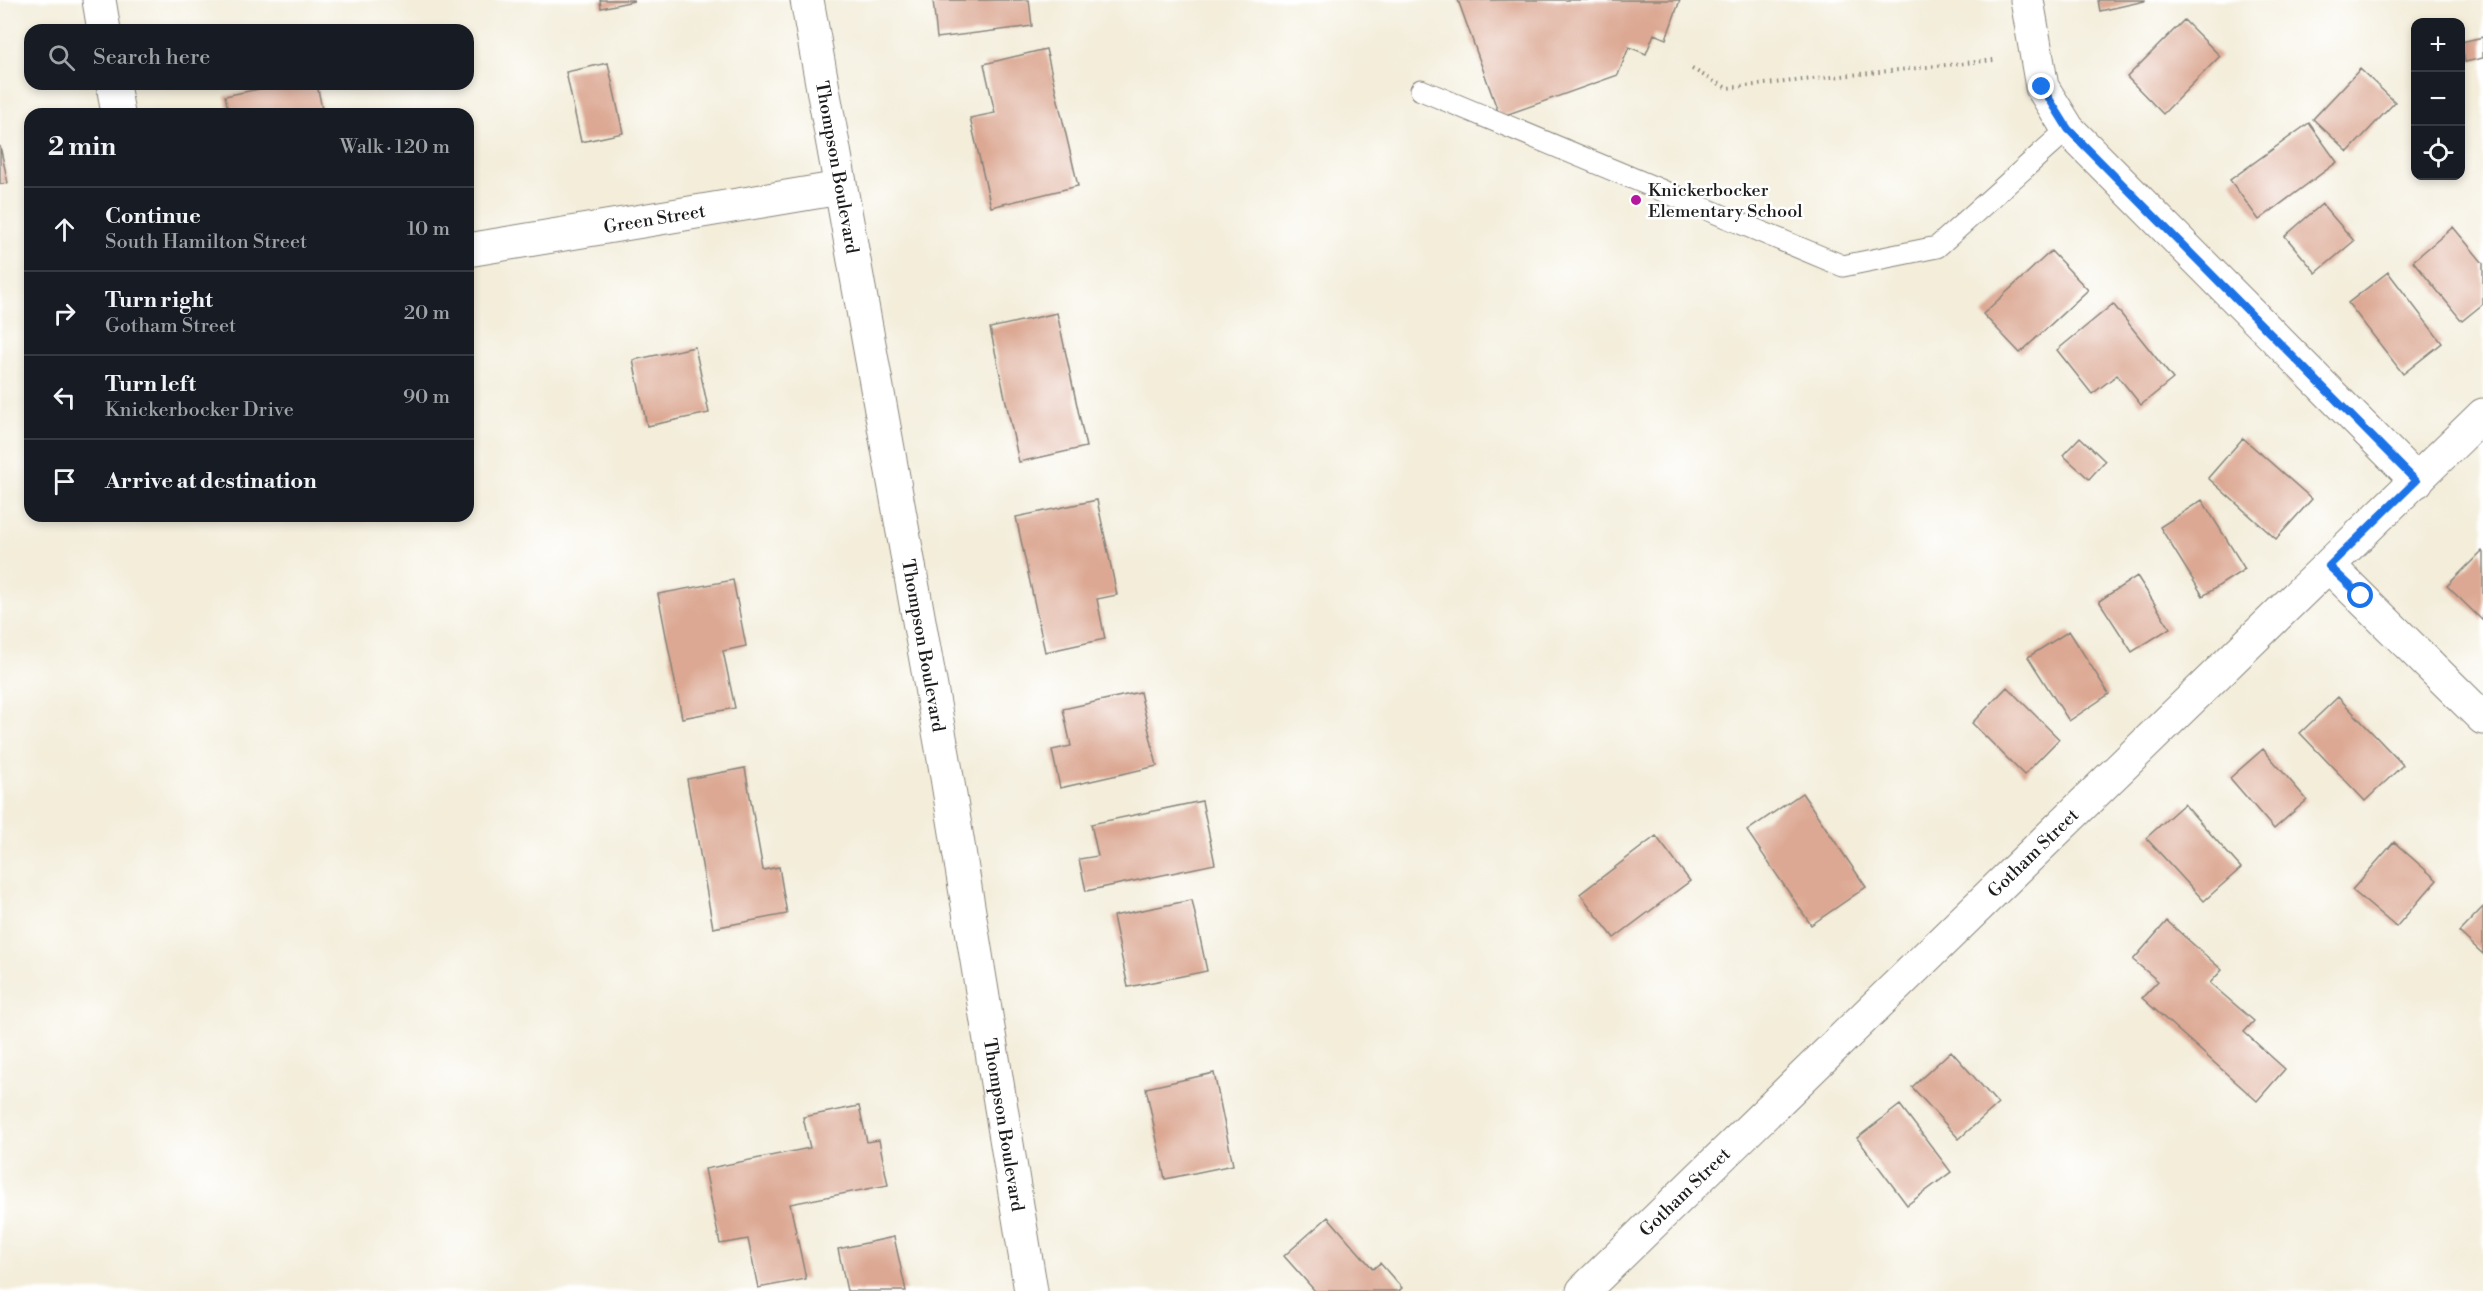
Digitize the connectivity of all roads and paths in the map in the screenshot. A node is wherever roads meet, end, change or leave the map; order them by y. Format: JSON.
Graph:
{"nodes":[{"id":1,"x":99,"y":0,"type":"edge"},
{"id":2,"x":807,"y":0,"type":"edge"},
{"id":3,"x":2027,"y":0,"type":"edge"},
{"id":4,"x":103,"y":24,"type":"edge"},
{"id":5,"x":1994,"y":60,"type":"dead end"},
{"id":6,"x":1692,"y":69,"type":"dead end"},
{"id":7,"x":114,"y":90,"type":"edge"},
{"id":8,"x":1421,"y":90,"type":"dead end"},
{"id":9,"x":117,"y":108,"type":"edge"},
{"id":10,"x":2068,"y":129,"type":"junction"},
{"id":11,"x":840,"y":188,"type":"junction"},
{"id":12,"x":474,"y":249,"type":"edge"},
{"id":13,"x":2483,"y":415,"type":"edge"},
{"id":14,"x":2416,"y":481,"type":"junction"},
{"id":15,"x":2329,"y":566,"type":"junction"},
{"id":16,"x":2483,"y":718,"type":"edge"},
{"id":17,"x":1031,"y":1291,"type":"edge"},
{"id":18,"x":1583,"y":1291,"type":"edge"}],
"edges":[{"from":1,"to":4,"type":"street"},
{"from":2,"to":11,"type":"street","name":"Thompson Boulevard"},
{"from":3,"to":10,"type":"street"},
{"from":5,"to":6,"type":"path"},
{"from":7,"to":9,"type":"street"},
{"from":8,"to":10,"type":"lane"},
{"from":10,"to":14,"type":"street"},
{"from":11,"to":12,"type":"street","name":"Green Street"},
{"from":11,"to":17,"type":"street","name":"Thompson Boulevard"},
{"from":13,"to":14,"type":"street","name":"Gotham Street"},
{"from":14,"to":15,"type":"street","name":"Gotham Street"},
{"from":15,"to":16,"type":"street"},
{"from":15,"to":18,"type":"street","name":"Gotham Street"}]}
